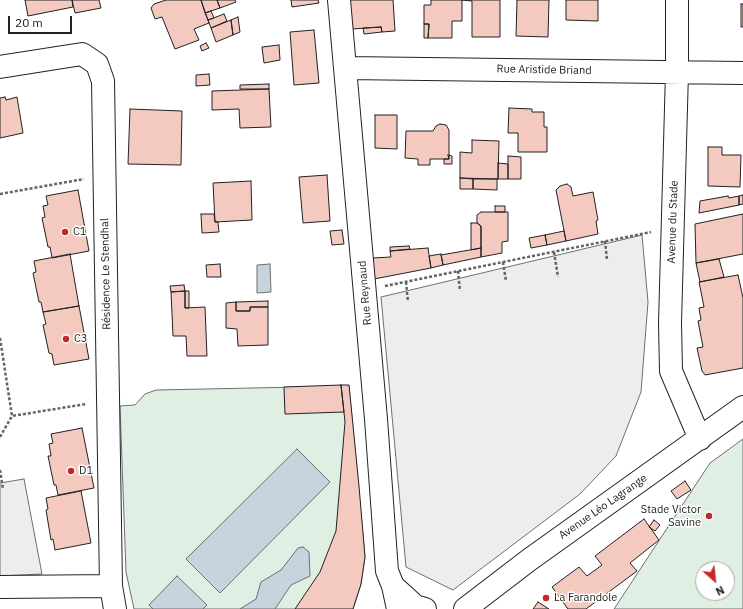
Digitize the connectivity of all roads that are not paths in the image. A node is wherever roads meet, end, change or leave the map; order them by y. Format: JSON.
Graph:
{"nodes":[{"id":1,"x":339,"y":0,"type":"edge"},
{"id":2,"x":677,"y":0,"type":"edge"},
{"id":3,"x":0,"y":67,"type":"edge"},
{"id":4,"x":346,"y":68,"type":"junction"},
{"id":5,"x":677,"y":72,"type":"junction"},
{"id":6,"x":743,"y":73,"type":"edge"},
{"id":7,"x":743,"y":407,"type":"edge"},
{"id":8,"x":700,"y":439,"type":"junction"},
{"id":9,"x":111,"y":586,"type":"junction"},
{"id":10,"x":393,"y":586,"type":"junction"},
{"id":11,"x":0,"y":587,"type":"edge"},
{"id":12,"x":115,"y":609,"type":"edge"},
{"id":13,"x":398,"y":609,"type":"edge"},
{"id":14,"x":425,"y":609,"type":"edge"},
{"id":15,"x":465,"y":609,"type":"edge"}],
"edges":[{"from":1,"to":4,"type":"street","name":"Rue Reynaud"},
{"from":2,"to":5,"type":"street","name":"Avenue du Stade"},
{"from":3,"to":9,"type":"street","name":"Résidence Le Stendhal"},
{"from":4,"to":5,"type":"street","name":"Rue Aristide Briand"},
{"from":4,"to":10,"type":"street","name":"Rue Reynaud"},
{"from":5,"to":6,"type":"street","name":"Rue Aristide Briand"},
{"from":5,"to":8,"type":"street","name":"Avenue du Stade"},
{"from":7,"to":8,"type":"street","name":"Avenue Léo Lagrange"},
{"from":8,"to":15,"type":"street","name":"Avenue Léo Lagrange"},
{"from":9,"to":11,"type":"street"},
{"from":9,"to":12,"type":"street","name":"Résidence Le Stendhal"},
{"from":10,"to":13,"type":"street","name":"Rue Reynaud"},
{"from":10,"to":14,"type":"street","name":"Rue Reynaud"}]}
